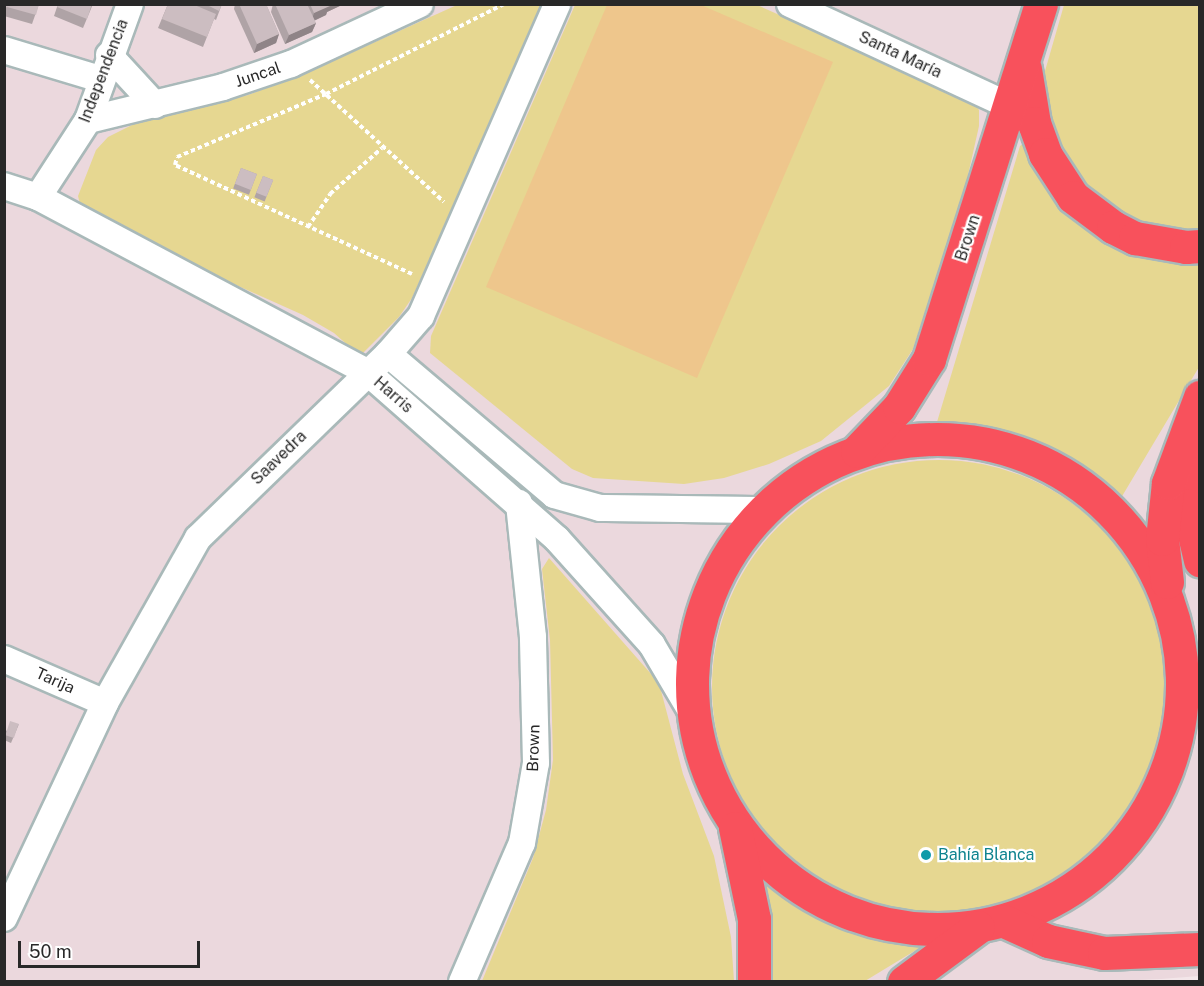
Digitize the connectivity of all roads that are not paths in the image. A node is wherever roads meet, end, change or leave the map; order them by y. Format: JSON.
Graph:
{"nodes":[{"id":1,"x":130,"y":4,"type":"edge"},
{"id":2,"x":420,"y":4,"type":"edge"},
{"id":3,"x":557,"y":4,"type":"edge"},
{"id":4,"x":790,"y":4,"type":"edge"},
{"id":5,"x":1041,"y":4,"type":"edge"},
{"id":6,"x":4,"y":50,"type":"edge"},
{"id":7,"x":1024,"y":58,"type":"junction"},
{"id":8,"x":104,"y":67,"type":"junction"},
{"id":9,"x":155,"y":105,"type":"junction"},
{"id":10,"x":1010,"y":106,"type":"junction"},
{"id":11,"x":88,"y":120,"type":"junction"},
{"id":12,"x":4,"y":186,"type":"edge"},
{"id":13,"x":38,"y":197,"type":"junction"},
{"id":14,"x":1200,"y":246,"type":"edge"},
{"id":15,"x":388,"y":354,"type":"junction"},
{"id":16,"x":367,"y":372,"type":"junction"},
{"id":17,"x":1200,"y":397,"type":"edge"},
{"id":18,"x":857,"y":451,"type":"junction"},
{"id":19,"x":519,"y":503,"type":"junction"},
{"id":20,"x":762,"y":510,"type":"junction"},
{"id":21,"x":1200,"y":560,"type":"edge"},
{"id":22,"x":1172,"y":610,"type":"junction"},
{"id":23,"x":4,"y":659,"type":"edge"},
{"id":24,"x":1182,"y":666,"type":"junction"},
{"id":25,"x":105,"y":703,"type":"junction"},
{"id":26,"x":1200,"y":714,"type":"edge"},
{"id":27,"x":694,"y":716,"type":"junction"},
{"id":28,"x":733,"y":821,"type":"junction"},
{"id":29,"x":4,"y":918,"type":"edge"},
{"id":30,"x":991,"y":924,"type":"junction"},
{"id":31,"x":1200,"y":949,"type":"edge"},
{"id":32,"x":462,"y":981,"type":"edge"},
{"id":33,"x":754,"y":981,"type":"edge"},
{"id":34,"x":904,"y":981,"type":"edge"}],
"edges":[{"from":1,"to":8,"type":"street","name":"Independencia"},
{"from":2,"to":9,"type":"street","name":"Juncal"},
{"from":3,"to":15,"type":"street","name":"Saavedra"},
{"from":4,"to":10,"type":"street","name":"Santa María"},
{"from":5,"to":7,"type":"main road","name":"Brown"},
{"from":6,"to":8,"type":"street"},
{"from":7,"to":10,"type":"main road","name":"Brown"},
{"from":7,"to":14,"type":"main road"},
{"from":8,"to":9,"type":"street"},
{"from":8,"to":11,"type":"street","name":"Independencia"},
{"from":9,"to":11,"type":"street","name":"Juncal"},
{"from":10,"to":18,"type":"main road","name":"Brown"},
{"from":11,"to":13,"type":"street","name":"Independencia"},
{"from":12,"to":13,"type":"street","name":"Harris"},
{"from":13,"to":16,"type":"street","name":"Harris"},
{"from":15,"to":16,"type":"street","name":"Saavedra"},
{"from":15,"to":20,"type":"street","name":"Harris"},
{"from":16,"to":19,"type":"street","name":"Harris"},
{"from":16,"to":25,"type":"street","name":"Saavedra"},
{"from":17,"to":21,"type":"main road"},
{"from":17,"to":22,"type":"main road"},
{"from":18,"to":20,"type":"main road"},
{"from":18,"to":22,"type":"main road"},
{"from":19,"to":27,"type":"street","name":"Harris"},
{"from":19,"to":32,"type":"street","name":"Brown"},
{"from":20,"to":27,"type":"main road"},
{"from":22,"to":24,"type":"main road"},
{"from":23,"to":25,"type":"street","name":"Tarija"},
{"from":24,"to":26,"type":"main road"},
{"from":24,"to":30,"type":"main road"},
{"from":25,"to":29,"type":"street","name":"Saavedra"},
{"from":27,"to":28,"type":"main road"},
{"from":28,"to":30,"type":"main road"},
{"from":28,"to":33,"type":"main road"},
{"from":30,"to":31,"type":"main road"},
{"from":30,"to":34,"type":"main road"}]}
